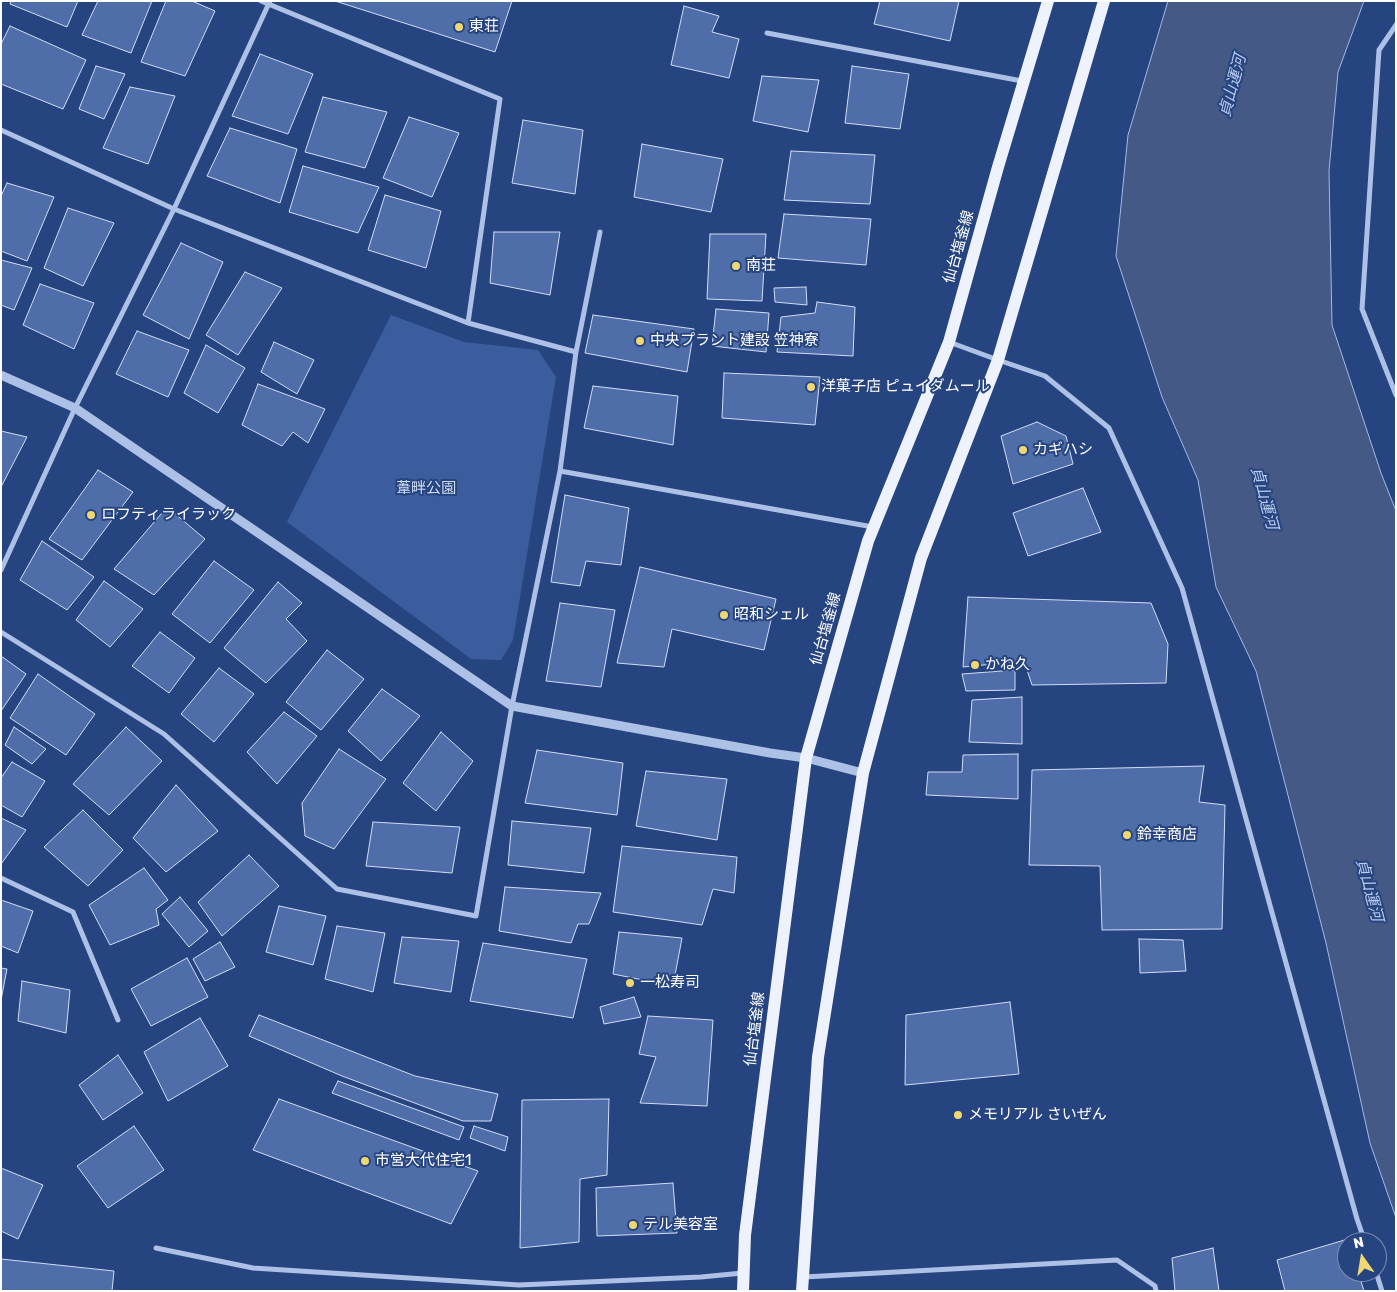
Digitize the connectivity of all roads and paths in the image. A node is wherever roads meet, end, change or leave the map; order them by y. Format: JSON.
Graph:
{"nodes":[{"id":1,"x":262,"y":1,"type":"edge"},
{"id":2,"x":1048,"y":1,"type":"edge"},
{"id":3,"x":1104,"y":1,"type":"edge"},
{"id":4,"x":270,"y":3,"type":"edge"},
{"id":5,"x":1396,"y":24,"type":"edge"},
{"id":6,"x":767,"y":34,"type":"dead end"},
{"id":7,"x":1024,"y":82,"type":"junction"},
{"id":8,"x":1,"y":130,"type":"edge"},
{"id":9,"x":174,"y":209,"type":"junction"},
{"id":10,"x":600,"y":232,"type":"dead end"},
{"id":11,"x":468,"y":323,"type":"junction"},
{"id":12,"x":949,"y":342,"type":"junction"},
{"id":13,"x":576,"y":352,"type":"junction"},
{"id":14,"x":998,"y":360,"type":"junction"},
{"id":15,"x":1,"y":374,"type":"edge"},
{"id":16,"x":1396,"y":395,"type":"edge"},
{"id":17,"x":75,"y":408,"type":"junction"},
{"id":18,"x":560,"y":471,"type":"junction"},
{"id":19,"x":873,"y":528,"type":"junction"},
{"id":20,"x":1,"y":570,"type":"edge"},
{"id":21,"x":1,"y":632,"type":"edge"},
{"id":22,"x":512,"y":706,"type":"junction"},
{"id":23,"x":806,"y":758,"type":"junction"},
{"id":24,"x":863,"y":773,"type":"junction"},
{"id":25,"x":1,"y":878,"type":"edge"},
{"id":26,"x":118,"y":1020,"type":"dead end"},
{"id":27,"x":1362,"y":1232,"type":"edge"},
{"id":28,"x":156,"y":1248,"type":"dead end"},
{"id":29,"x":744,"y":1273,"type":"junction"},
{"id":30,"x":803,"y":1277,"type":"junction"},
{"id":31,"x":743,"y":1291,"type":"edge"},
{"id":32,"x":802,"y":1291,"type":"edge"},
{"id":33,"x":1156,"y":1291,"type":"edge"}],
"edges":[{"from":1,"to":4,"type":"street"},
{"from":2,"to":7,"type":"main road","name":"仙台塩釜線"},
{"from":3,"to":14,"type":"main road"},
{"from":4,"to":9,"type":"street"},
{"from":4,"to":11,"type":"street"},
{"from":5,"to":16,"type":"street"},
{"from":6,"to":7,"type":"street"},
{"from":7,"to":12,"type":"main road","name":"仙台塩釜線"},
{"from":8,"to":9,"type":"street"},
{"from":9,"to":11,"type":"street"},
{"from":9,"to":17,"type":"street"},
{"from":10,"to":13,"type":"street"},
{"from":11,"to":13,"type":"street"},
{"from":12,"to":14,"type":"street"},
{"from":12,"to":19,"type":"main road","name":"仙台塩釜線"},
{"from":13,"to":18,"type":"street"},
{"from":14,"to":24,"type":"main road"},
{"from":14,"to":27,"type":"street"},
{"from":15,"to":17,"type":"street"},
{"from":17,"to":20,"type":"street"},
{"from":17,"to":22,"type":"street"},
{"from":18,"to":19,"type":"street"},
{"from":18,"to":22,"type":"street"},
{"from":19,"to":23,"type":"main road","name":"仙台塩釜線"},
{"from":21,"to":22,"type":"street"},
{"from":22,"to":23,"type":"street"},
{"from":23,"to":24,"type":"street"},
{"from":23,"to":29,"type":"main road","name":"仙台塩釜線"},
{"from":24,"to":30,"type":"main road"},
{"from":25,"to":26,"type":"street"},
{"from":28,"to":29,"type":"street"},
{"from":29,"to":31,"type":"main road","name":"仙台塩釜線"},
{"from":30,"to":32,"type":"main road"},
{"from":30,"to":33,"type":"street"}]}
